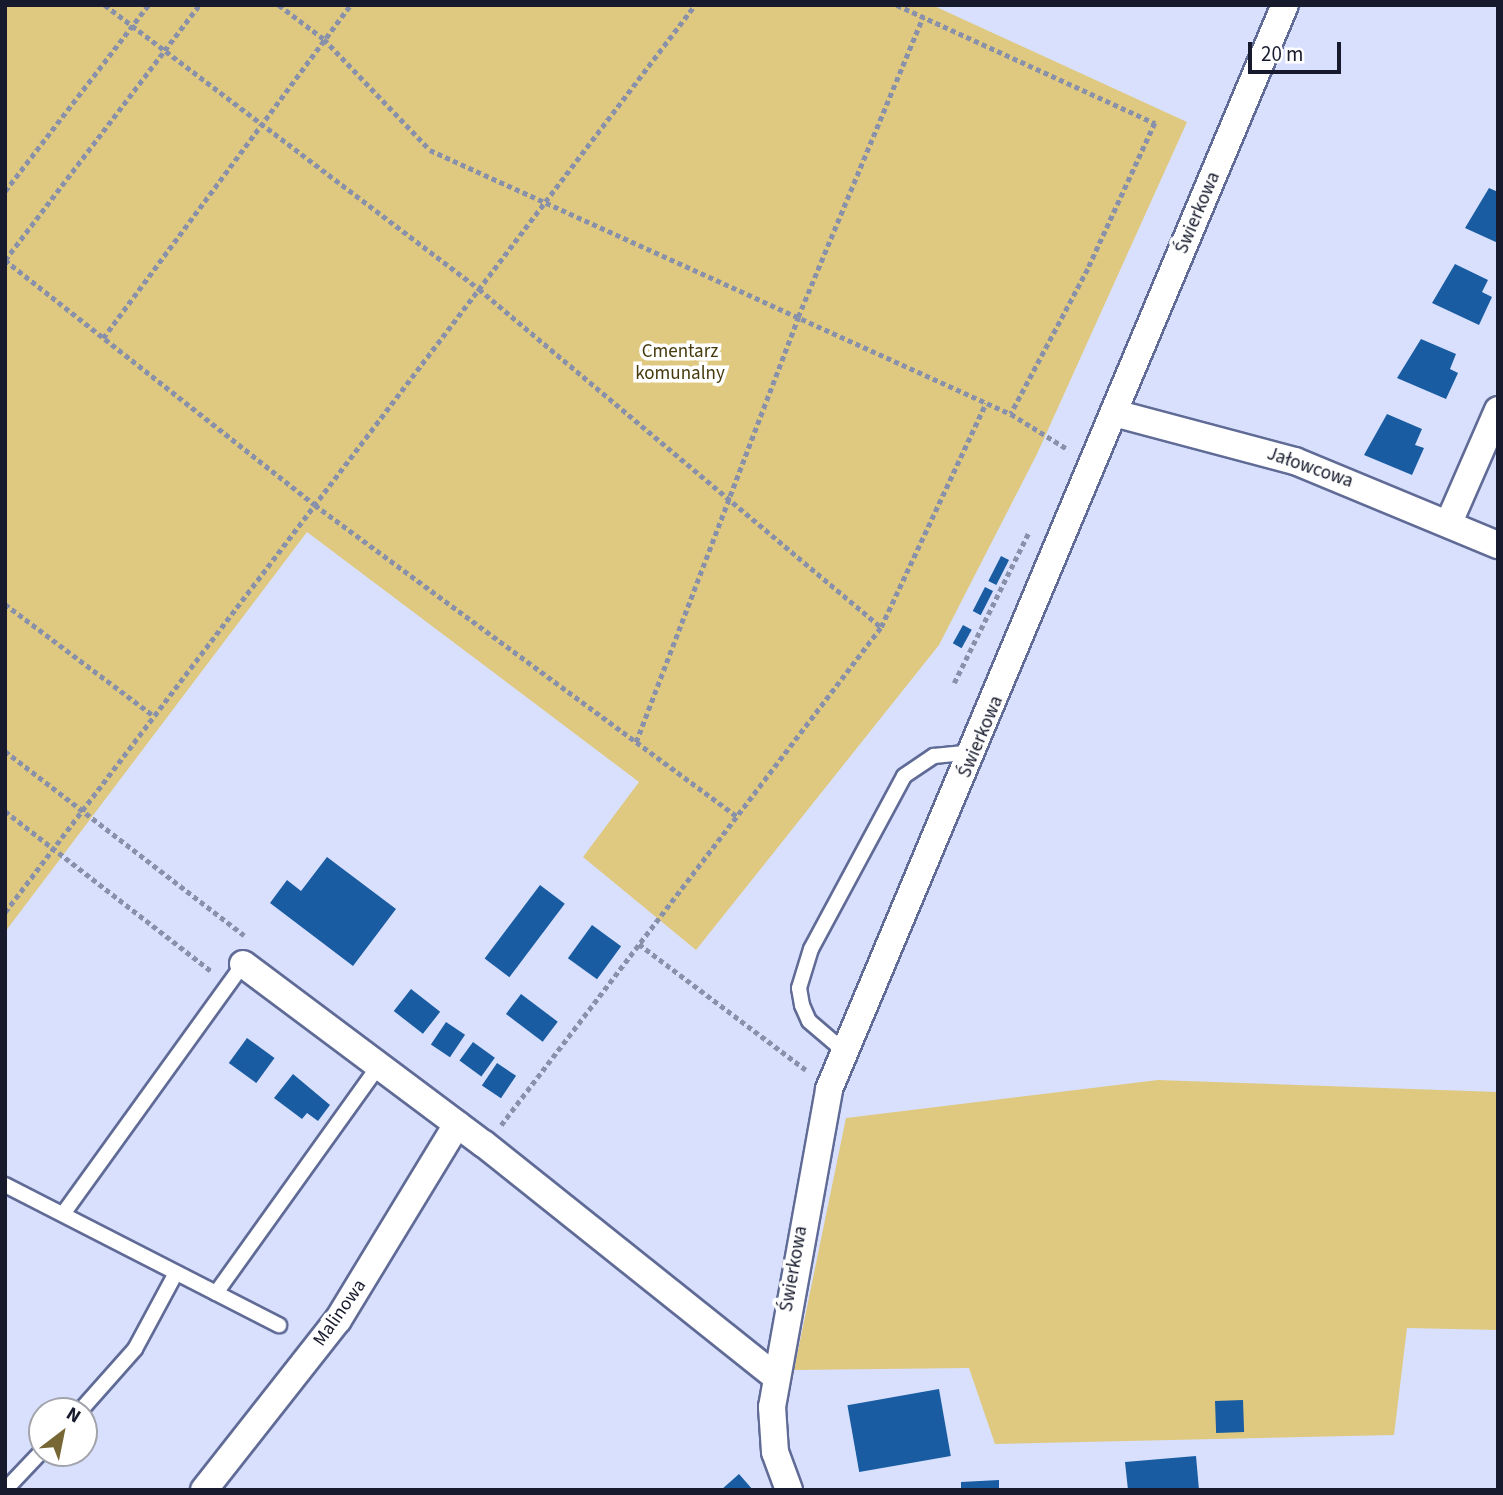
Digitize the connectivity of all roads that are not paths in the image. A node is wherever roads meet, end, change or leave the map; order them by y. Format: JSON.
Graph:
{"nodes":[{"id":1,"x":1285,"y":5,"type":"edge"},
{"id":2,"x":1498,"y":410,"type":"edge"},
{"id":3,"x":1114,"y":413,"type":"junction"},
{"id":4,"x":1450,"y":520,"type":"junction"},
{"id":5,"x":1498,"y":545,"type":"edge"},
{"id":6,"x":974,"y":752,"type":"junction"},
{"id":7,"x":243,"y":964,"type":"joint"},
{"id":8,"x":844,"y":1051,"type":"junction"},
{"id":9,"x":379,"y":1065,"type":"junction"},
{"id":10,"x":457,"y":1124,"type":"junction"},
{"id":11,"x":5,"y":1185,"type":"edge"},
{"id":12,"x":63,"y":1214,"type":"junction"},
{"id":13,"x":176,"y":1273,"type":"junction"},
{"id":14,"x":216,"y":1293,"type":"junction"},
{"id":15,"x":279,"y":1325,"type":"dead end"},
{"id":16,"x":776,"y":1377,"type":"junction"},
{"id":17,"x":92,"y":1397,"type":"edge"},
{"id":18,"x":28,"y":1466,"type":"edge"},
{"id":19,"x":5,"y":1490,"type":"edge"},
{"id":20,"x":204,"y":1490,"type":"edge"},
{"id":21,"x":789,"y":1490,"type":"edge"}],
"edges":[{"from":1,"to":3,"type":"street","name":"Świerkowa"},
{"from":2,"to":4,"type":"street"},
{"from":3,"to":4,"type":"street","name":"Jałowcowa"},
{"from":3,"to":6,"type":"street","name":"Świerkowa"},
{"from":4,"to":5,"type":"street","name":"Jałowcowa"},
{"from":6,"to":8,"type":"street","name":"Świerkowa"},
{"from":6,"to":8,"type":"lane"},
{"from":7,"to":9,"type":"street"},
{"from":7,"to":12,"type":"lane"},
{"from":8,"to":16,"type":"street","name":"Świerkowa"},
{"from":9,"to":10,"type":"street"},
{"from":9,"to":14,"type":"lane"},
{"from":10,"to":16,"type":"street"},
{"from":10,"to":20,"type":"street","name":"Malinowa"},
{"from":11,"to":12,"type":"lane"},
{"from":12,"to":13,"type":"lane"},
{"from":13,"to":14,"type":"lane"},
{"from":13,"to":17,"type":"lane"},
{"from":14,"to":15,"type":"lane"},
{"from":16,"to":21,"type":"street","name":"Świerkowa"},
{"from":18,"to":19,"type":"lane"}]}
